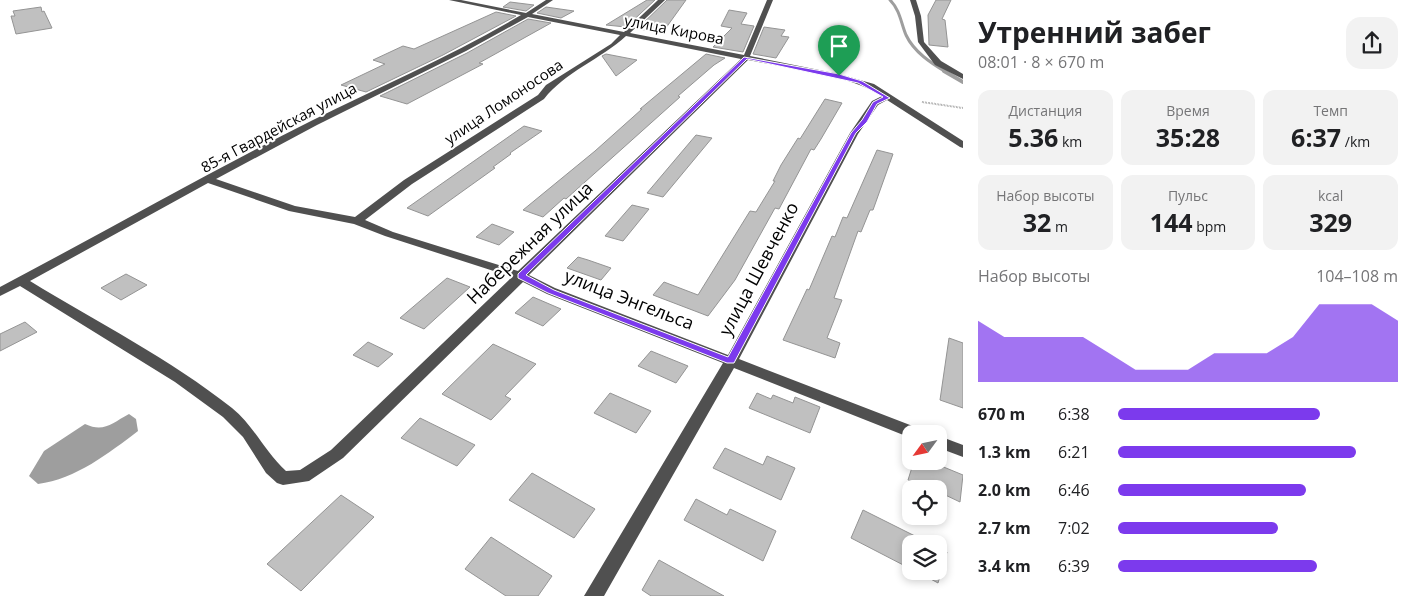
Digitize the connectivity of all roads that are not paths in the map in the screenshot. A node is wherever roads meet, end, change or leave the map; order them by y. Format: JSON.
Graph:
{"nodes":[{"id":1,"x":452,"y":0,"type":"edge"},
{"id":2,"x":550,"y":0,"type":"edge"},
{"id":3,"x":662,"y":0,"type":"edge"},
{"id":4,"x":770,"y":0,"type":"edge"},
{"id":5,"x":913,"y":0,"type":"edge"},
{"id":6,"x":528,"y":15,"type":"junction"},
{"id":7,"x":625,"y":34,"type":"junction"},
{"id":8,"x":746,"y":58,"type":"junction"},
{"id":9,"x":963,"y":77,"type":"edge"},
{"id":10,"x":887,"y":98,"type":"junction"},
{"id":11,"x":963,"y":145,"type":"edge"},
{"id":12,"x":209,"y":180,"type":"junction"},
{"id":13,"x":357,"y":221,"type":"junction"},
{"id":14,"x":521,"y":276,"type":"junction"},
{"id":15,"x":21,"y":281,"type":"junction"},
{"id":16,"x":0,"y":292,"type":"edge"},
{"id":17,"x":730,"y":361,"type":"junction"},
{"id":18,"x":902,"y":428,"type":"edge"},
{"id":19,"x":948,"y":445,"type":"edge"},
{"id":20,"x":963,"y":451,"type":"edge"},
{"id":21,"x":594,"y":596,"type":"edge"}],
"edges":[{"from":1,"to":6,"type":"street","name":"улица Кирова"},
{"from":2,"to":6,"type":"street","name":"85-я Гвардейская улица"},
{"from":3,"to":7,"type":"street","name":"улица Ломоносова"},
{"from":4,"to":8,"type":"street","name":"Набережная улица"},
{"from":5,"to":9,"type":"street"},
{"from":6,"to":7,"type":"street","name":"улица Кирова"},
{"from":6,"to":12,"type":"street","name":"85-я Гвардейская улица"},
{"from":7,"to":8,"type":"street","name":"улица Кирова"},
{"from":7,"to":13,"type":"street","name":"улица Ломоносова"},
{"from":8,"to":10,"type":"street","name":"улица Кирова"},
{"from":8,"to":14,"type":"street","name":"Набережная улица"},
{"from":10,"to":11,"type":"street","name":"улица Кирова"},
{"from":10,"to":17,"type":"street","name":"улица Шевченко"},
{"from":12,"to":13,"type":"street","name":"улица Энгельса"},
{"from":12,"to":15,"type":"street","name":"85-я Гвардейская улица"},
{"from":13,"to":14,"type":"street","name":"улица Энгельса"},
{"from":14,"to":15,"type":"street","name":"Набережная улица"},
{"from":14,"to":17,"type":"street","name":"улица Энгельса"},
{"from":15,"to":16,"type":"street","name":"85-я Гвардейская улица"},
{"from":17,"to":18,"type":"street","name":"улица Энгельса"},
{"from":17,"to":21,"type":"street","name":"улица Шевченко"},
{"from":19,"to":20,"type":"street"}]}
